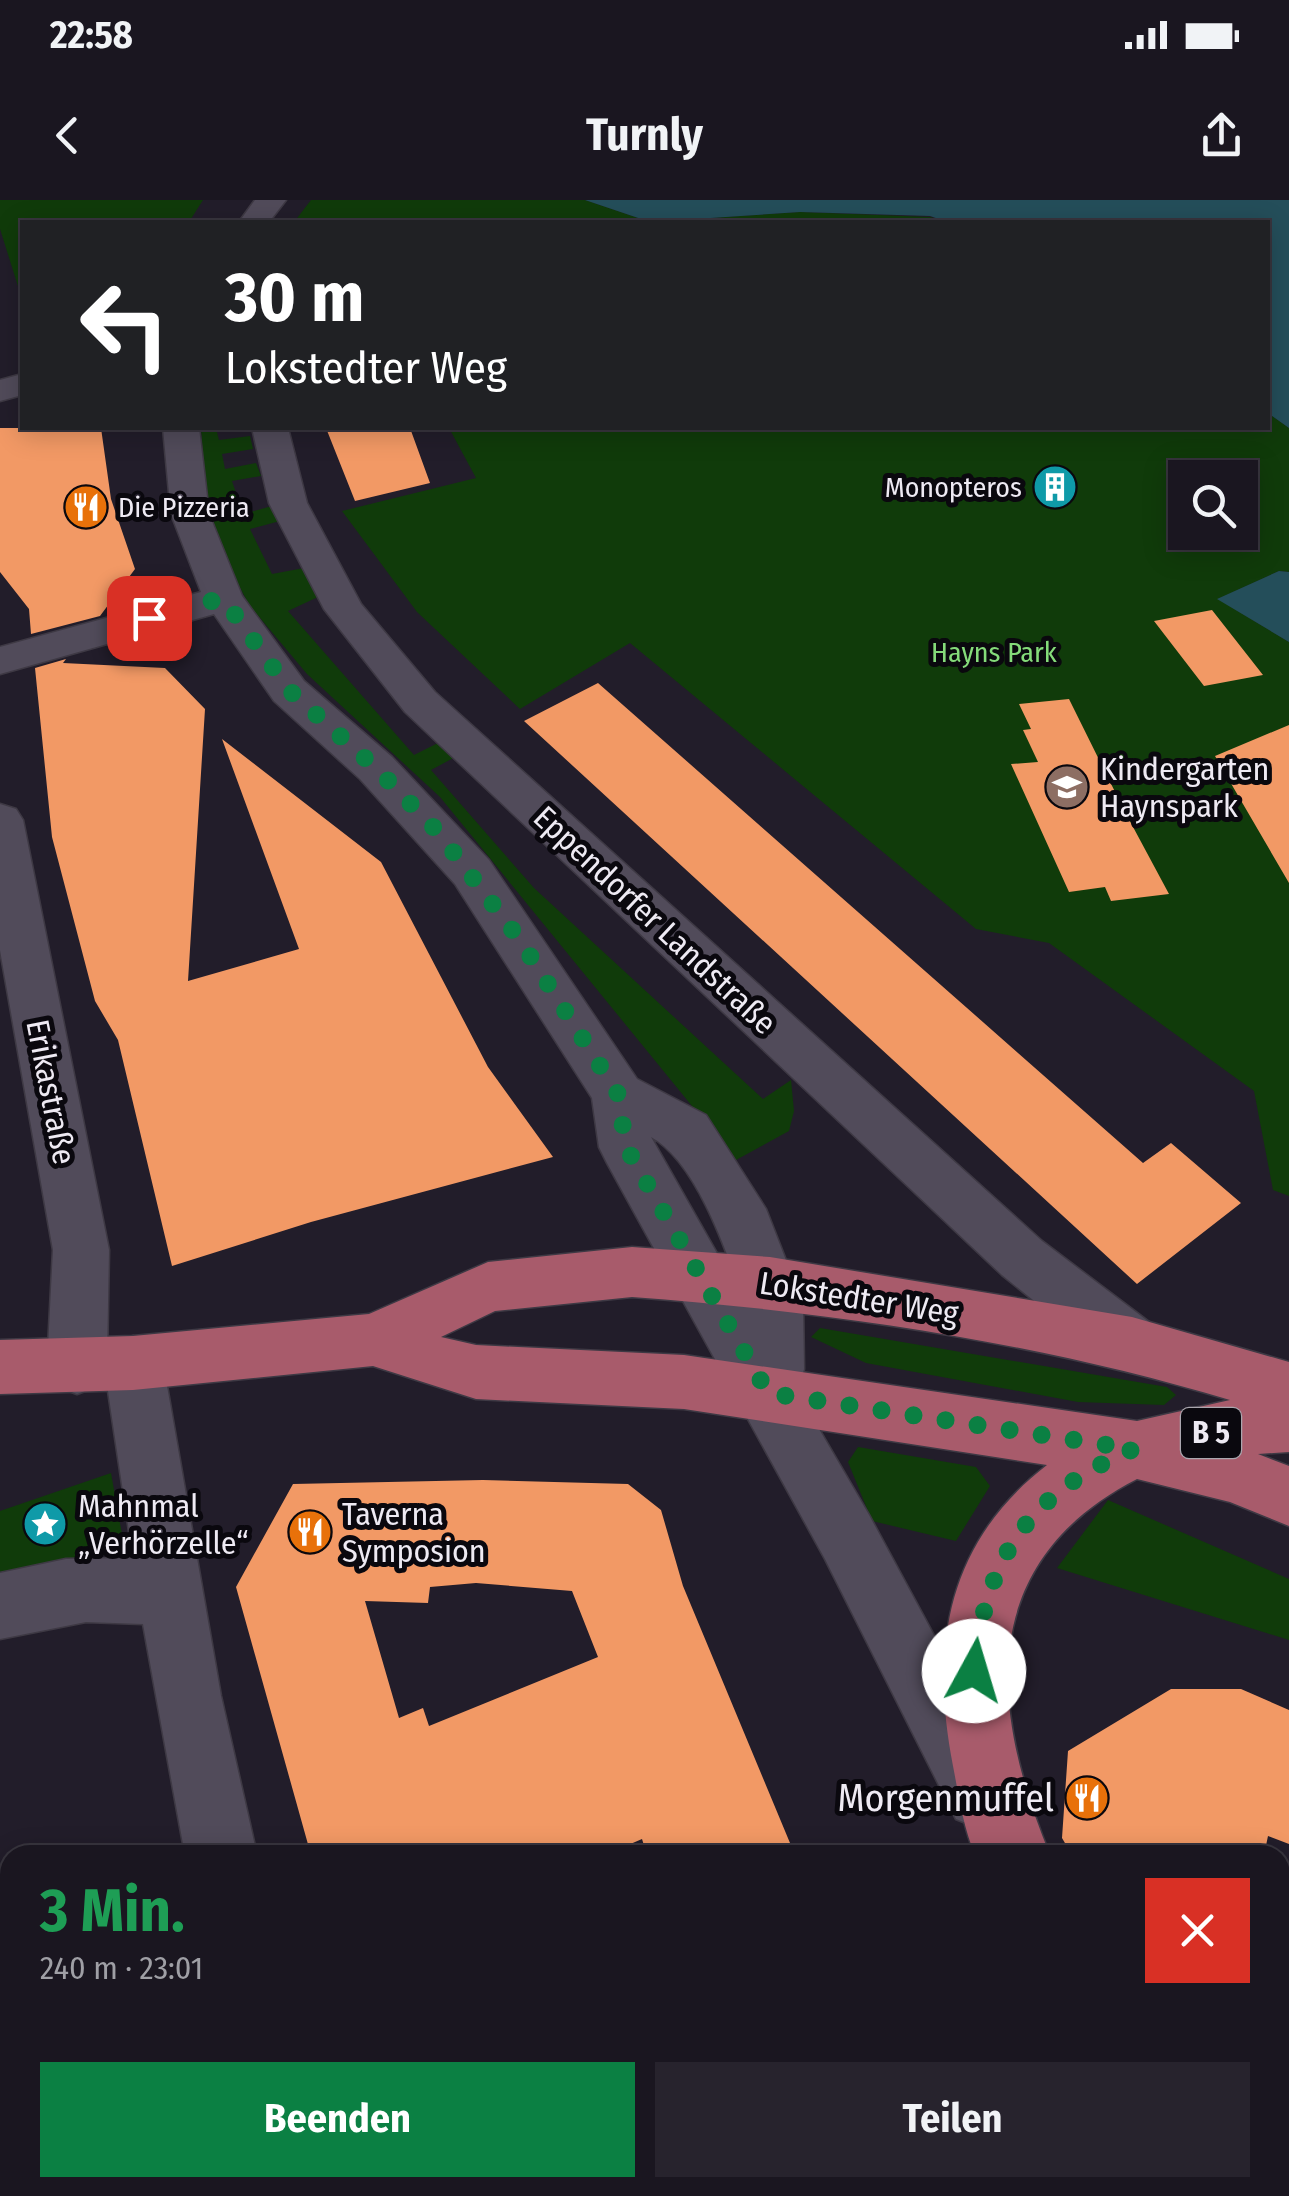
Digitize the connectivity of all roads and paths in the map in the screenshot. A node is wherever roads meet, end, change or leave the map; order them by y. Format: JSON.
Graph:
{"nodes":[{"id":1,"x":271,"y":200,"type":"edge"},
{"id":2,"x":256,"y":220,"type":"edge"},
{"id":3,"x":181,"y":430,"type":"edge"},
{"id":4,"x":270,"y":430,"type":"edge"},
{"id":5,"x":223,"y":598,"type":"junction"},
{"id":6,"x":0,"y":661,"type":"edge"},
{"id":7,"x":0,"y":820,"type":"edge"},
{"id":8,"x":618,"y":1094,"type":"junction"},
{"id":9,"x":701,"y":1276,"type":"junction"},
{"id":10,"x":770,"y":1282,"type":"junction"},
{"id":11,"x":374,"y":1340,"type":"junction"},
{"id":12,"x":1132,"y":1344,"type":"junction"},
{"id":13,"x":105,"y":1365,"type":"junction"},
{"id":14,"x":0,"y":1367,"type":"edge"},
{"id":15,"x":1289,"y":1390,"type":"edge"},
{"id":16,"x":768,"y":1393,"type":"junction"},
{"id":17,"x":1289,"y":1424,"type":"edge"},
{"id":18,"x":1134,"y":1449,"type":"junction"},
{"id":19,"x":1289,"y":1496,"type":"edge"},
{"id":20,"x":173,"y":1598,"type":"junction"},
{"id":21,"x":0,"y":1606,"type":"edge"},
{"id":22,"x":1007,"y":1844,"type":"edge"},
{"id":23,"x":219,"y":1845,"type":"edge"}],
"edges":[{"from":1,"to":2,"type":"street"},
{"from":3,"to":5,"type":"street"},
{"from":4,"to":12,"type":"street","name":"Eppendorfer Landstraße"},
{"from":5,"to":6,"type":"street"},
{"from":5,"to":8,"type":"street"},
{"from":7,"to":13,"type":"street","name":"Erikastraße"},
{"from":8,"to":9,"type":"street"},
{"from":8,"to":10,"type":"street"},
{"from":9,"to":10,"type":"main road","name":"Lokstedter Weg"},
{"from":9,"to":11,"type":"main road","name":"Lokstedter Weg"},
{"from":9,"to":16,"type":"street"},
{"from":10,"to":12,"type":"main road","name":"Lokstedter Weg"},
{"from":10,"to":16,"type":"street"},
{"from":11,"to":13,"type":"main road","name":"Lokstedter Weg"},
{"from":11,"to":16,"type":"main road","name":"Lokstedter Weg"},
{"from":12,"to":15,"type":"main road","name":"Lokstedter Weg"},
{"from":13,"to":14,"type":"main road","name":"Lokstedter Weg"},
{"from":13,"to":20,"type":"street","name":"Erikastraße"},
{"from":16,"to":18,"type":"main road","name":"Lokstedter Weg"},
{"from":16,"to":22,"type":"street"},
{"from":17,"to":18,"type":"main road","number":"B 5"},
{"from":18,"to":19,"type":"main road","name":"Lokstedter Weg"},
{"from":18,"to":22,"type":"main road","number":"B 5"},
{"from":20,"to":21,"type":"street"},
{"from":20,"to":23,"type":"street","name":"Erikastraße"}]}
